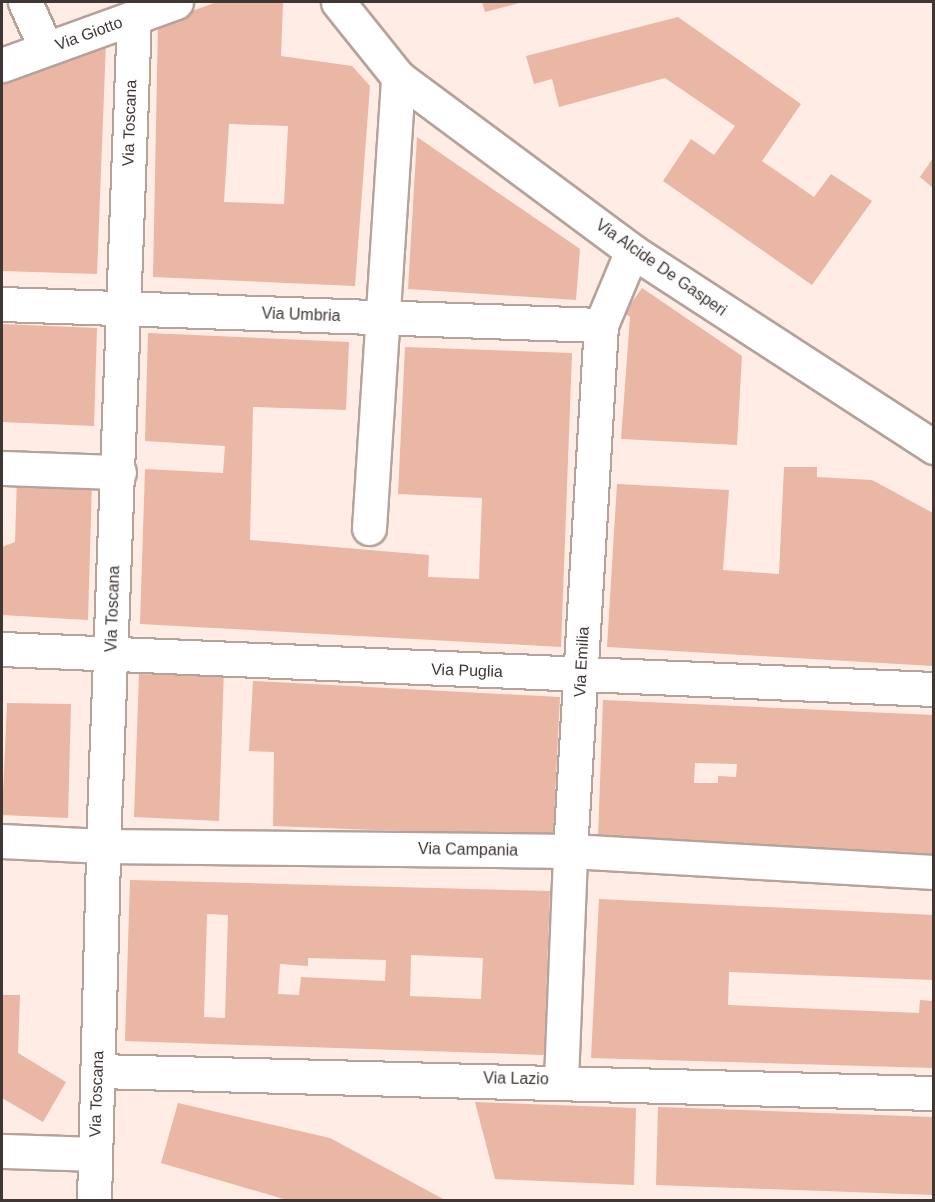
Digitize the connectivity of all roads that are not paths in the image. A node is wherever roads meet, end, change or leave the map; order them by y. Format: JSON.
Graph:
{"nodes":[{"id":1,"x":25,"y":2,"type":"edge"},
{"id":2,"x":176,"y":2,"type":"edge"},
{"id":3,"x":338,"y":2,"type":"edge"},
{"id":4,"x":134,"y":17,"type":"junction"},
{"id":5,"x":46,"y":49,"type":"junction"},
{"id":6,"x":2,"y":65,"type":"edge"},
{"id":7,"x":398,"y":77,"type":"junction"},
{"id":8,"x":632,"y":251,"type":"junction"},
{"id":9,"x":2,"y":304,"type":"edge"},
{"id":10,"x":123,"y":308,"type":"junction"},
{"id":11,"x":382,"y":318,"type":"junction"},
{"id":12,"x":601,"y":325,"type":"junction"},
{"id":13,"x":933,"y":447,"type":"edge"},
{"id":14,"x":2,"y":468,"type":"edge"},
{"id":15,"x":119,"y":472,"type":"junction"},
{"id":16,"x":369,"y":528,"type":"dead end"},
{"id":17,"x":2,"y":649,"type":"edge"},
{"id":18,"x":111,"y":655,"type":"junction"},
{"id":19,"x":581,"y":676,"type":"junction"},
{"id":20,"x":933,"y":689,"type":"edge"},
{"id":21,"x":2,"y":841,"type":"edge"},
{"id":22,"x":103,"y":846,"type":"junction"},
{"id":23,"x":570,"y":851,"type":"junction"},
{"id":24,"x":933,"y":872,"type":"edge"},
{"id":25,"x":98,"y":1071,"type":"junction"},
{"id":26,"x":561,"y":1080,"type":"junction"},
{"id":27,"x":933,"y":1094,"type":"edge"},
{"id":28,"x":2,"y":1151,"type":"edge"},
{"id":29,"x":95,"y":1154,"type":"junction"},
{"id":30,"x":94,"y":1200,"type":"edge"}],
"edges":[{"from":1,"to":5,"type":"street"},
{"from":2,"to":4,"type":"street","name":"Via Giotto"},
{"from":3,"to":7,"type":"street","name":"Via Alcide De Gasperi"},
{"from":4,"to":5,"type":"street","name":"Via Giotto"},
{"from":4,"to":10,"type":"street","name":"Via Toscana"},
{"from":5,"to":6,"type":"street","name":"Via Giotto"},
{"from":7,"to":8,"type":"street","name":"Via Alcide De Gasperi"},
{"from":7,"to":11,"type":"street"},
{"from":8,"to":12,"type":"street","name":"Via Emilia"},
{"from":8,"to":13,"type":"street","name":"Via Alcide De Gasperi"},
{"from":9,"to":10,"type":"street","name":"Via Umbria"},
{"from":10,"to":11,"type":"street","name":"Via Umbria"},
{"from":10,"to":15,"type":"street","name":"Via Toscana"},
{"from":11,"to":12,"type":"street","name":"Via Umbria"},
{"from":11,"to":16,"type":"street"},
{"from":12,"to":19,"type":"street","name":"Via Emilia"},
{"from":14,"to":15,"type":"street"},
{"from":15,"to":18,"type":"street","name":"Via Toscana"},
{"from":17,"to":18,"type":"street","name":"Via Puglia"},
{"from":18,"to":19,"type":"street","name":"Via Puglia"},
{"from":18,"to":22,"type":"street","name":"Via Toscana"},
{"from":19,"to":20,"type":"street","name":"Via Puglia"},
{"from":19,"to":23,"type":"street","name":"Via Emilia"},
{"from":21,"to":22,"type":"street","name":"Via Campania"},
{"from":22,"to":23,"type":"street","name":"Via Campania"},
{"from":22,"to":25,"type":"street","name":"Via Toscana"},
{"from":23,"to":24,"type":"street","name":"Via Campania"},
{"from":23,"to":26,"type":"street","name":"Via Emilia"},
{"from":25,"to":26,"type":"street","name":"Via Lazio"},
{"from":25,"to":29,"type":"street","name":"Via Toscana"},
{"from":26,"to":27,"type":"street","name":"Via Lazio"},
{"from":28,"to":29,"type":"street"},
{"from":29,"to":30,"type":"street","name":"Via Toscana"}]}
